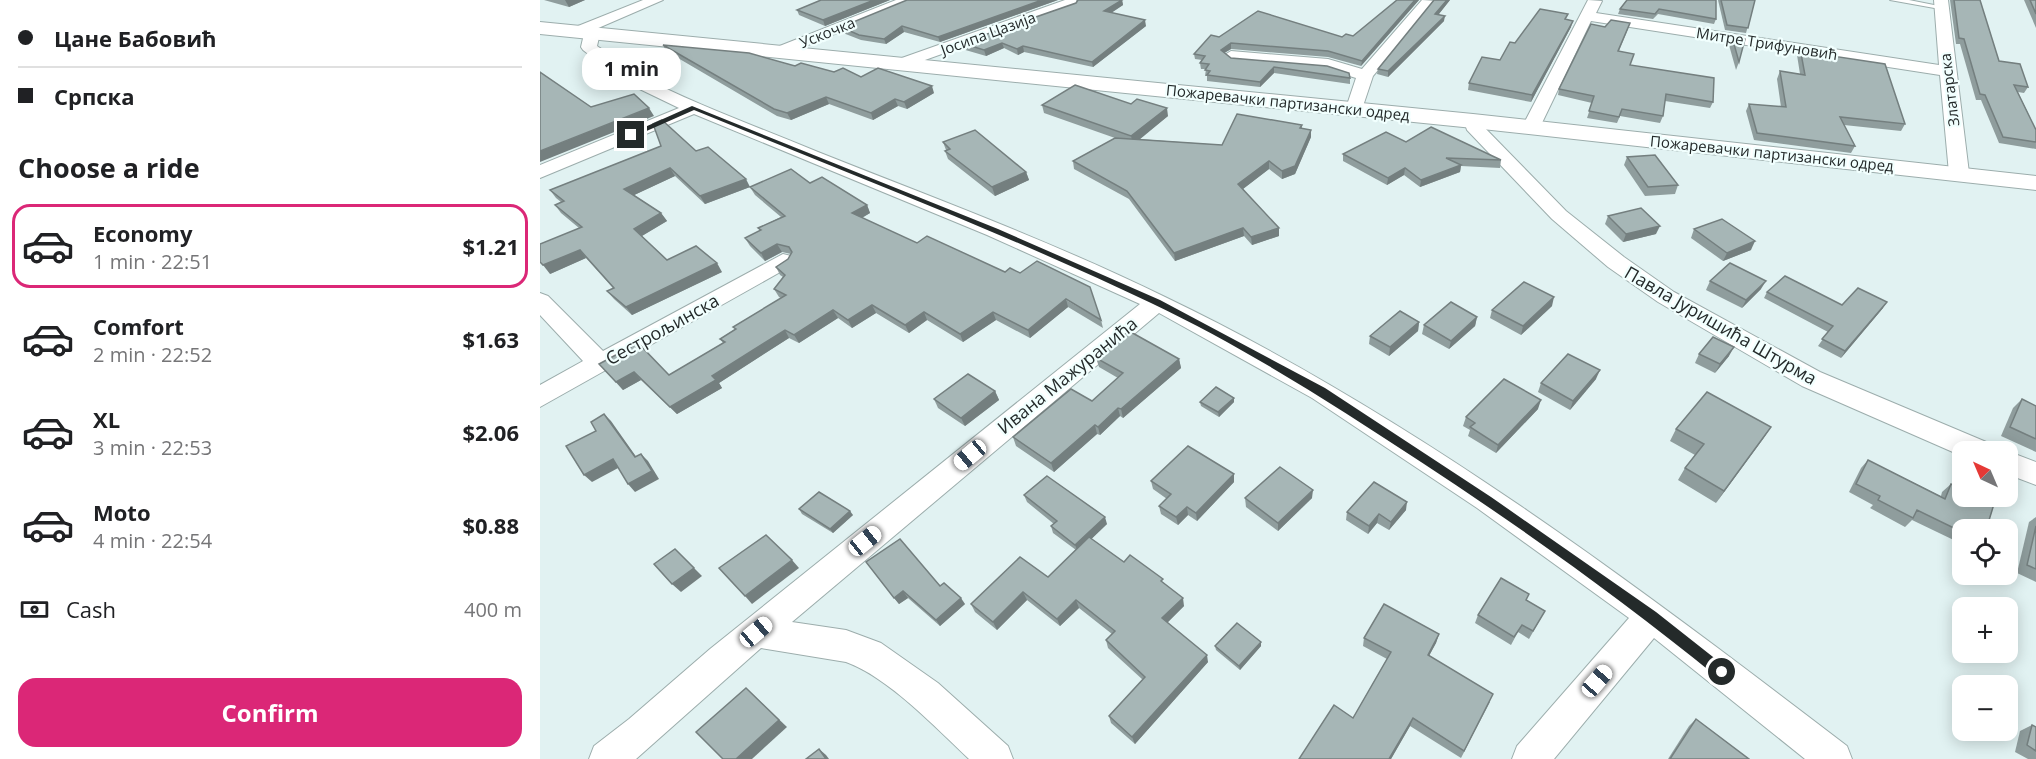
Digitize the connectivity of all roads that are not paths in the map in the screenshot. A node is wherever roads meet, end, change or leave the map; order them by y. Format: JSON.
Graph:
{"nodes":[{"id":1,"x":656,"y":0,"type":"edge"},
{"id":2,"x":909,"y":0,"type":"edge"},
{"id":3,"x":1596,"y":0,"type":"edge"},
{"id":4,"x":1894,"y":0,"type":"edge"},
{"id":5,"x":1429,"y":1,"type":"edge"},
{"id":6,"x":1071,"y":3,"type":"edge"},
{"id":7,"x":1940,"y":4,"type":"edge"},
{"id":8,"x":1586,"y":16,"type":"junction"},
{"id":9,"x":540,"y":25,"type":"edge"},
{"id":10,"x":585,"y":32,"type":"junction"},
{"id":11,"x":778,"y":52,"type":"junction"},
{"id":12,"x":1231,"y":56,"type":"edge"},
{"id":13,"x":905,"y":62,"type":"junction"},
{"id":14,"x":1947,"y":72,"type":"junction"},
{"id":15,"x":1365,"y":75,"type":"junction"},
{"id":16,"x":694,"y":108,"type":"junction"},
{"id":17,"x":1355,"y":108,"type":"junction"},
{"id":18,"x":1473,"y":121,"type":"junction"},
{"id":19,"x":1531,"y":127,"type":"junction"},
{"id":20,"x":540,"y":172,"type":"edge"},
{"id":21,"x":1959,"y":173,"type":"junction"},
{"id":22,"x":2036,"y":183,"type":"edge"},
{"id":23,"x":783,"y":261,"type":"edge"},
{"id":24,"x":540,"y":301,"type":"edge"},
{"id":25,"x":1157,"y":302,"type":"junction"},
{"id":26,"x":600,"y":363,"type":"junction"},
{"id":27,"x":540,"y":397,"type":"edge"},
{"id":28,"x":1955,"y":441,"type":"edge"},
{"id":29,"x":2018,"y":467,"type":"edge"},
{"id":30,"x":2036,"y":474,"type":"edge"},
{"id":31,"x":1652,"y":616,"type":"junction"},
{"id":32,"x":756,"y":632,"type":"junction"},
{"id":33,"x":625,"y":754,"type":"edge"},
{"id":34,"x":995,"y":759,"type":"edge"},
{"id":35,"x":1530,"y":759,"type":"edge"},
{"id":36,"x":1834,"y":759,"type":"edge"}],
"edges":[{"from":1,"to":10,"type":"street"},
{"from":2,"to":11,"type":"street","name":"Ускочка"},
{"from":3,"to":8,"type":"street"},
{"from":4,"to":7,"type":"lane","name":"Златарска"},
{"from":5,"to":15,"type":"street"},
{"from":6,"to":13,"type":"street","name":"Јосипа Цазија"},
{"from":7,"to":14,"type":"street","name":"Златарска"},
{"from":8,"to":14,"type":"street","name":"Митре Трифуновић"},
{"from":8,"to":19,"type":"street"},
{"from":9,"to":10,"type":"street","name":"Пожаревачки партизански одред"},
{"from":10,"to":11,"type":"street","name":"Пожаревачки партизански одред"},
{"from":10,"to":16,"type":"street"},
{"from":11,"to":13,"type":"street","name":"Пожаревачки партизански одред"},
{"from":12,"to":15,"type":"street"},
{"from":13,"to":17,"type":"street","name":"Пожаревачки партизански одред"},
{"from":14,"to":21,"type":"street","name":"Златарска"},
{"from":15,"to":17,"type":"street"},
{"from":16,"to":20,"type":"street"},
{"from":16,"to":25,"type":"street"},
{"from":17,"to":18,"type":"street","name":"Пожаревачки партизански одред"},
{"from":18,"to":19,"type":"street","name":"Пожаревачки партизански одред"},
{"from":18,"to":28,"type":"street","name":"Павла Јуришића Штурма"},
{"from":19,"to":21,"type":"street","name":"Пожаревачки партизански одред"},
{"from":21,"to":22,"type":"street","name":"Пожаревачки партизански одред"},
{"from":23,"to":26,"type":"street","name":"Сестрољинска"},
{"from":24,"to":26,"type":"street"},
{"from":25,"to":31,"type":"street"},
{"from":25,"to":32,"type":"street","name":"Ивана Мажуранића"},
{"from":26,"to":27,"type":"street","name":"Сестрољинска"},
{"from":29,"to":30,"type":"street"},
{"from":31,"to":35,"type":"street"},
{"from":31,"to":36,"type":"street"},
{"from":32,"to":33,"type":"street","name":"Ивана Мажуранића"},
{"from":32,"to":34,"type":"street"}]}
